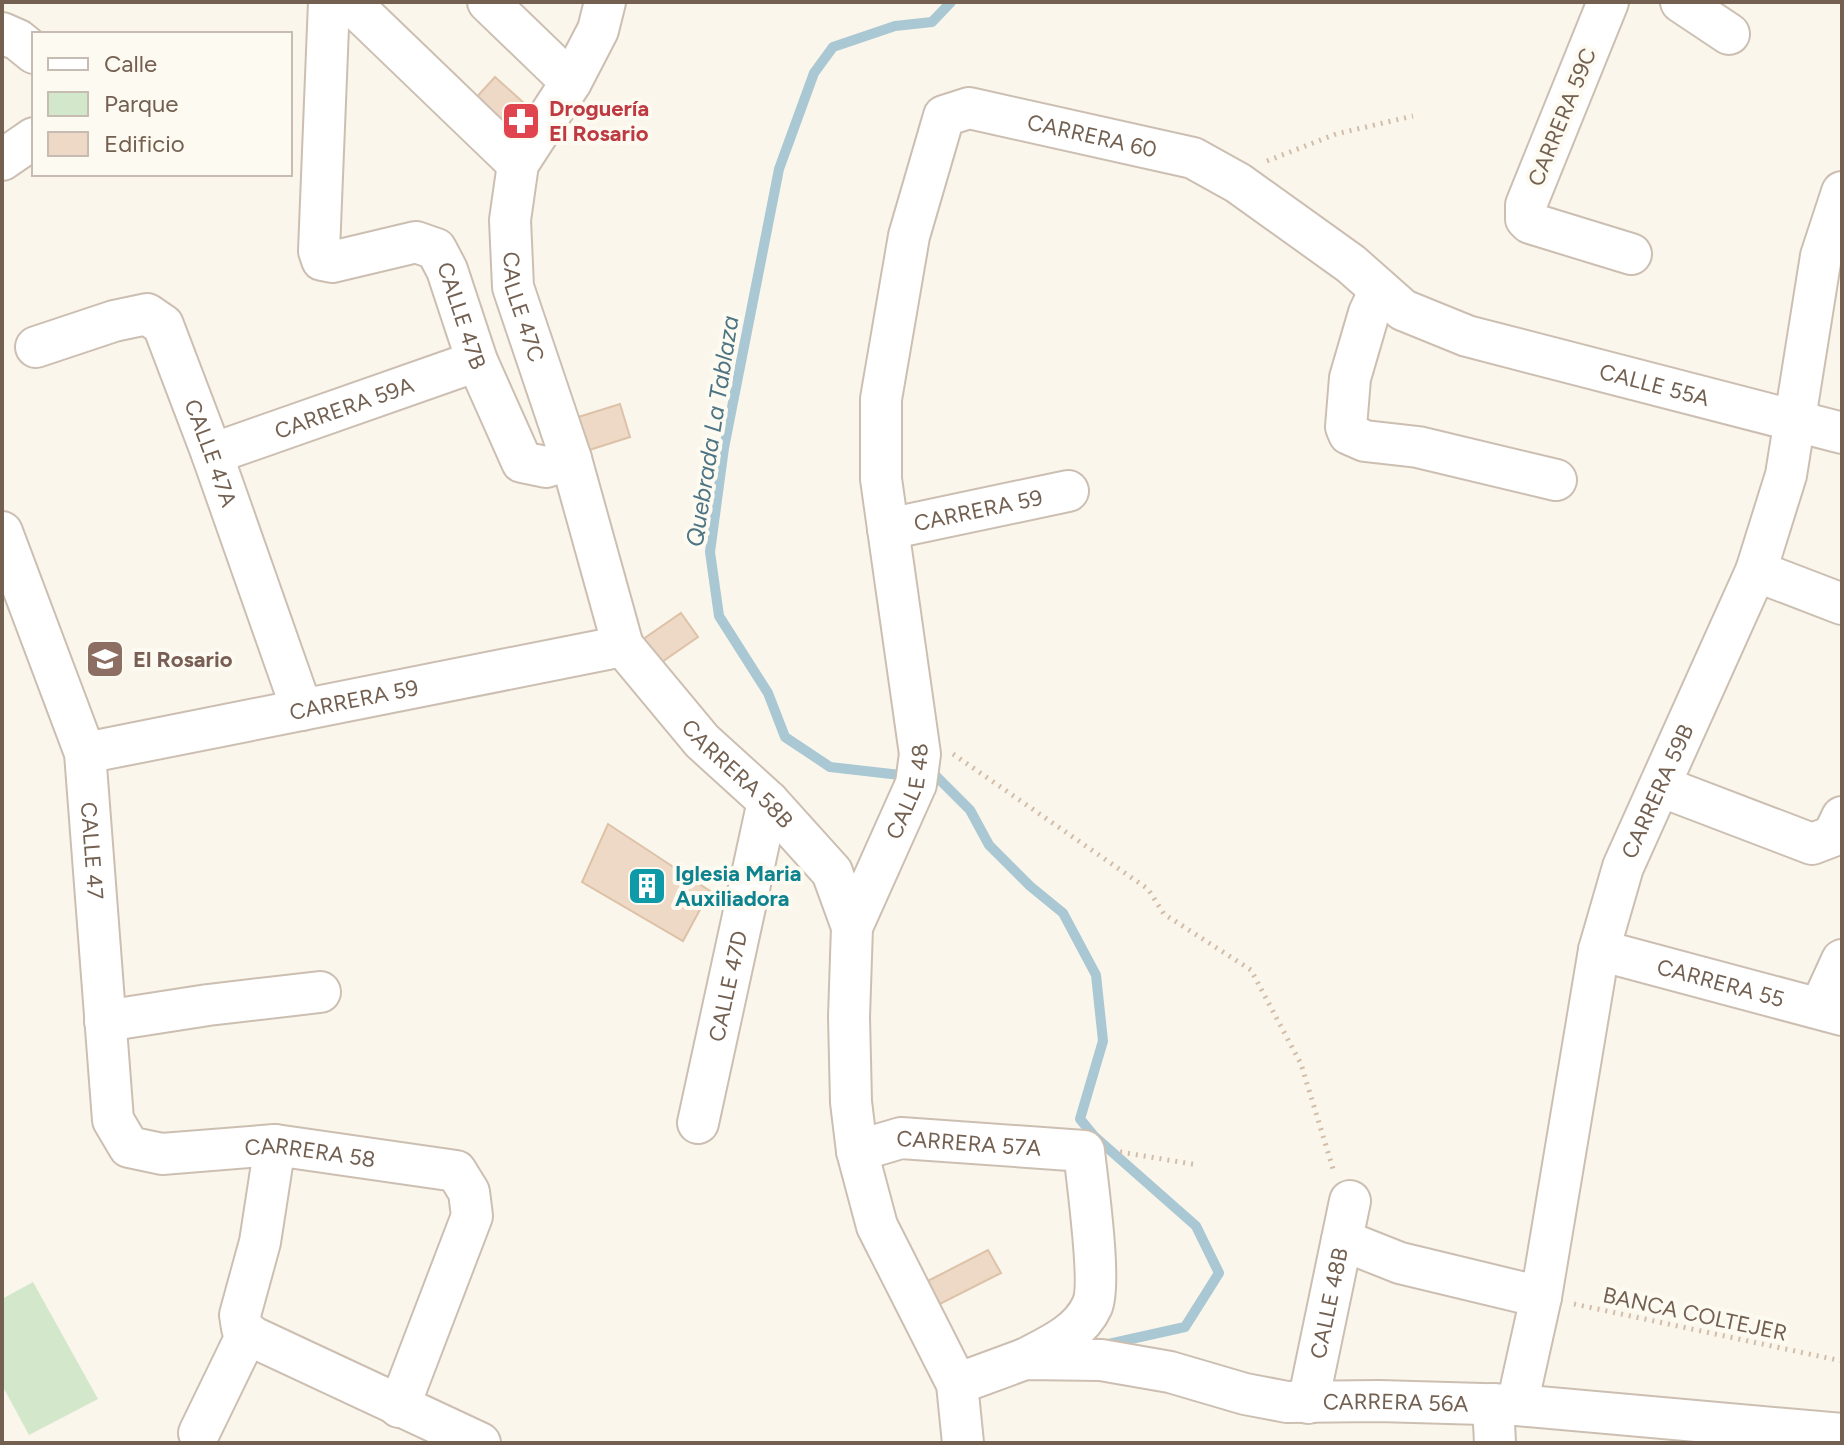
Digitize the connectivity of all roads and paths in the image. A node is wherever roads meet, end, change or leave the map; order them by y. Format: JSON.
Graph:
{"nodes":[{"id":1,"x":488,"y":2,"type":"edge"},
{"id":2,"x":605,"y":2,"type":"edge"},
{"id":3,"x":1608,"y":2,"type":"edge"},
{"id":4,"x":1681,"y":2,"type":"edge"},
{"id":5,"x":344,"y":7,"type":"edge"},
{"id":6,"x":2,"y":33,"type":"edge"},
{"id":7,"x":1729,"y":34,"type":"dead end"},
{"id":8,"x":32,"y":51,"type":"edge"},
{"id":9,"x":571,"y":82,"type":"junction"},
{"id":10,"x":944,"y":116,"type":"joint"},
{"id":11,"x":1413,"y":116,"type":"dead end"},
{"id":12,"x":32,"y":139,"type":"edge"},
{"id":13,"x":2,"y":160,"type":"edge"},
{"id":14,"x":518,"y":164,"type":"junction"},
{"id":15,"x":1238,"y":183,"type":"junction"},
{"id":16,"x":1842,"y":192,"type":"edge"},
{"id":17,"x":1631,"y":254,"type":"dead end"},
{"id":18,"x":1380,"y":290,"type":"junction"},
{"id":19,"x":1467,"y":336,"type":"joint"},
{"id":20,"x":36,"y":347,"type":"dead end"},
{"id":21,"x":477,"y":361,"type":"junction"},
{"id":22,"x":1794,"y":421,"type":"junction"},
{"id":23,"x":1842,"y":433,"type":"edge"},
{"id":24,"x":212,"y":454,"type":"junction"},
{"id":25,"x":571,"y":459,"type":"junction"},
{"id":26,"x":1556,"y":480,"type":"dead end"},
{"id":27,"x":1068,"y":491,"type":"dead end"},
{"id":28,"x":888,"y":529,"type":"junction"},
{"id":29,"x":2,"y":532,"type":"edge"},
{"id":30,"x":1756,"y":571,"type":"junction"},
{"id":31,"x":1842,"y":604,"type":"edge"},
{"id":32,"x":16,"y":608,"type":"edge"},
{"id":33,"x":619,"y":634,"type":"junction"},
{"id":34,"x":302,"y":710,"type":"junction"},
{"id":35,"x":85,"y":753,"type":"junction"},
{"id":36,"x":918,"y":756,"type":"junction"},
{"id":37,"x":1660,"y":786,"type":"junction"},
{"id":38,"x":768,"y":801,"type":"junction"},
{"id":39,"x":1842,"y":817,"type":"edge"},
{"id":40,"x":852,"y":927,"type":"junction"},
{"id":41,"x":1599,"y":950,"type":"junction"},
{"id":42,"x":1842,"y":960,"type":"edge"},
{"id":43,"x":320,"y":992,"type":"dead end"},
{"id":44,"x":1831,"y":1012,"type":"edge"},
{"id":45,"x":105,"y":1021,"type":"junction"},
{"id":46,"x":698,"y":1123,"type":"dead end"},
{"id":47,"x":275,"y":1145,"type":"junction"},
{"id":48,"x":857,"y":1151,"type":"junction"},
{"id":49,"x":1133,"y":1153,"type":"dead end"},
{"id":50,"x":162,"y":1154,"type":"joint"},
{"id":51,"x":1198,"y":1165,"type":"dead end"},
{"id":52,"x":1346,"y":1219,"type":"junction"},
{"id":53,"x":1541,"y":1297,"type":"junction"},
{"id":54,"x":247,"y":1334,"type":"junction"},
{"id":55,"x":1842,"y":1361,"type":"edge"},
{"id":56,"x":1012,"y":1364,"type":"junction"},
{"id":57,"x":1308,"y":1403,"type":"junction"},
{"id":58,"x":399,"y":1407,"type":"junction"},
{"id":59,"x":961,"y":1417,"type":"edge"},
{"id":60,"x":1502,"y":1418,"type":"edge"},
{"id":61,"x":199,"y":1433,"type":"dead end"},
{"id":62,"x":1842,"y":1434,"type":"edge"},
{"id":63,"x":480,"y":1443,"type":"edge"}],
"edges":[{"from":1,"to":9,"type":"street"},
{"from":2,"to":9,"type":"street","name":"CALLE 47C"},
{"from":3,"to":17,"type":"street","name":"CARRERA 59C"},
{"from":4,"to":7,"type":"street"},
{"from":5,"to":14,"type":"street"},
{"from":5,"to":21,"type":"street","name":"CALLE 47B"},
{"from":6,"to":8,"type":"street"},
{"from":9,"to":14,"type":"street","name":"CALLE 47C"},
{"from":10,"to":15,"type":"street","name":"CARRERA 60"},
{"from":10,"to":28,"type":"street","name":"CALLE 48"},
{"from":11,"to":15,"type":"path"},
{"from":12,"to":13,"type":"street"},
{"from":14,"to":25,"type":"street","name":"CALLE 47C"},
{"from":15,"to":18,"type":"street","name":"CARRERA 60"},
{"from":16,"to":22,"type":"street","name":"CARRERA 59B"},
{"from":18,"to":19,"type":"street","name":"CARRERA 60"},
{"from":18,"to":26,"type":"street"},
{"from":19,"to":22,"type":"street","name":"CALLE 55A"},
{"from":20,"to":24,"type":"street","name":"CALLE 47A"},
{"from":21,"to":24,"type":"street","name":"CARRERA 59A"},
{"from":21,"to":25,"type":"street","name":"CALLE 47B"},
{"from":22,"to":23,"type":"street","name":"CALLE 55A"},
{"from":22,"to":30,"type":"street","name":"CARRERA 59B"},
{"from":24,"to":34,"type":"street","name":"CALLE 47A"},
{"from":25,"to":33,"type":"street","name":"CALLE 47C"},
{"from":27,"to":28,"type":"street","name":"CARRERA 59"},
{"from":28,"to":36,"type":"street","name":"CALLE 48"},
{"from":29,"to":32,"type":"street","name":"CALLE 47"},
{"from":30,"to":31,"type":"street"},
{"from":30,"to":37,"type":"street","name":"CARRERA 59B"},
{"from":32,"to":35,"type":"street","name":"CALLE 47"},
{"from":33,"to":34,"type":"street","name":"CARRERA 59"},
{"from":33,"to":38,"type":"street","name":"CARRERA 58B"},
{"from":34,"to":35,"type":"street","name":"CARRERA 59"},
{"from":35,"to":45,"type":"street","name":"CALLE 47"},
{"from":36,"to":40,"type":"street","name":"CALLE 48"},
{"from":36,"to":52,"type":"path"},
{"from":37,"to":39,"type":"street"},
{"from":37,"to":41,"type":"street","name":"CARRERA 59B"},
{"from":38,"to":40,"type":"street","name":"CARRERA 58B"},
{"from":38,"to":46,"type":"street","name":"CALLE 47D"},
{"from":40,"to":48,"type":"street","name":"CALLE 48"},
{"from":41,"to":44,"type":"street","name":"CARRERA 55"},
{"from":41,"to":53,"type":"street","name":"CARRERA 59B"},
{"from":42,"to":44,"type":"street"},
{"from":43,"to":45,"type":"street"},
{"from":45,"to":50,"type":"street","name":"CALLE 47"},
{"from":47,"to":50,"type":"street","name":"CARRERA 58"},
{"from":47,"to":54,"type":"street"},
{"from":47,"to":58,"type":"street","name":"CARRERA 58"},
{"from":48,"to":56,"type":"street","name":"CARRERA 57A"},
{"from":48,"to":59,"type":"street","name":"CALLE 48"},
{"from":49,"to":51,"type":"path"},
{"from":52,"to":53,"type":"street"},
{"from":52,"to":57,"type":"street","name":"CALLE 48B"},
{"from":53,"to":55,"type":"path","name":"BANCA COLTEJER"},
{"from":53,"to":60,"type":"street","name":"CARRERA 59B"},
{"from":54,"to":58,"type":"street"},
{"from":54,"to":61,"type":"street"},
{"from":56,"to":57,"type":"street","name":"CARRERA 56A"},
{"from":56,"to":59,"type":"street","name":"CARRERA 56A"},
{"from":57,"to":60,"type":"street","name":"CARRERA 56A"},
{"from":58,"to":63,"type":"street"},
{"from":60,"to":62,"type":"street","name":"CARRERA 56A"}]}
